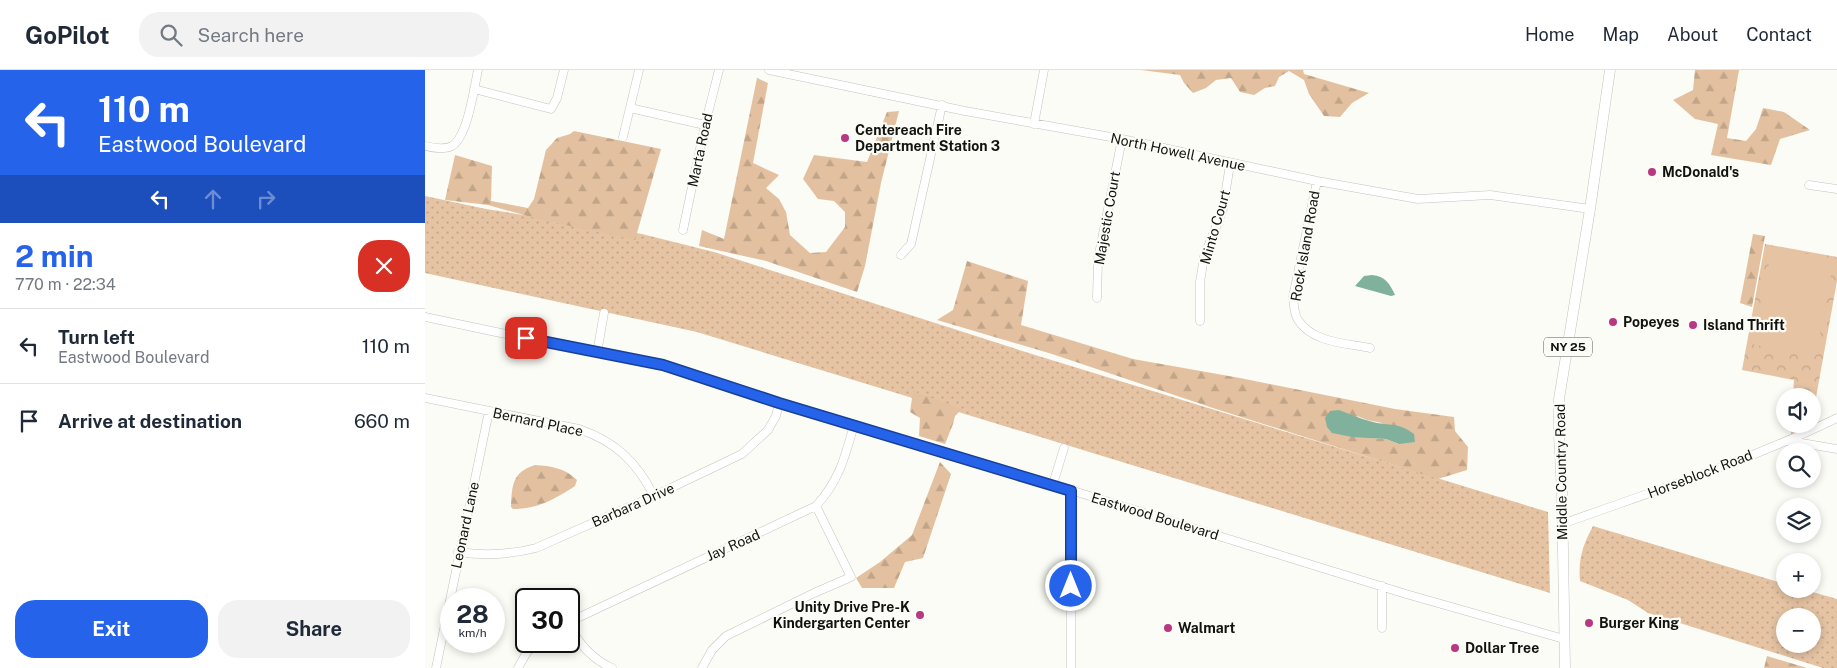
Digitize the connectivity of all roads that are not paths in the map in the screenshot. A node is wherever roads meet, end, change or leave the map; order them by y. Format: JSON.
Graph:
{"nodes":[{"id":1,"x":478,"y":70,"type":"edge"},
{"id":2,"x":564,"y":70,"type":"edge"},
{"id":3,"x":639,"y":70,"type":"edge"},
{"id":4,"x":719,"y":70,"type":"edge"},
{"id":5,"x":769,"y":70,"type":"edge"},
{"id":6,"x":1044,"y":70,"type":"edge"},
{"id":7,"x":1610,"y":70,"type":"edge"},
{"id":8,"x":474,"y":89,"type":"junction"},
{"id":9,"x":942,"y":105,"type":"junction"},
{"id":10,"x":630,"y":108,"type":"junction"},
{"id":11,"x":1034,"y":124,"type":"junction"},
{"id":12,"x":705,"y":125,"type":"junction"},
{"id":13,"x":623,"y":138,"type":"dead end"},
{"id":14,"x":1122,"y":139,"type":"junction"},
{"id":15,"x":425,"y":146,"type":"edge"},
{"id":16,"x":1230,"y":164,"type":"junction"},
{"id":17,"x":1317,"y":182,"type":"junction"},
{"id":18,"x":1809,"y":185,"type":"dead end"},
{"id":19,"x":1837,"y":188,"type":"edge"},
{"id":20,"x":1590,"y":208,"type":"junction"},
{"id":21,"x":683,"y":230,"type":"dead end"},
{"id":22,"x":901,"y":255,"type":"dead end"},
{"id":23,"x":1097,"y":298,"type":"dead end"},
{"id":24,"x":604,"y":313,"type":"dead end"},
{"id":25,"x":426,"y":317,"type":"edge"},
{"id":26,"x":1200,"y":321,"type":"dead end"},
{"id":27,"x":425,"y":326,"type":"edge"},
{"id":28,"x":1370,"y":348,"type":"dead end"},
{"id":29,"x":597,"y":353,"type":"junction"},
{"id":30,"x":425,"y":398,"type":"edge"},
{"id":31,"x":779,"y":403,"type":"junction"},
{"id":32,"x":489,"y":411,"type":"junction"},
{"id":33,"x":1837,"y":418,"type":"edge"},
{"id":34,"x":854,"y":425,"type":"junction"},
{"id":35,"x":1789,"y":441,"type":"junction"},
{"id":36,"x":1064,"y":448,"type":"dead end"},
{"id":37,"x":1837,"y":449,"type":"edge"},
{"id":38,"x":1053,"y":484,"type":"junction"},
{"id":39,"x":1071,"y":491,"type":"junction"},
{"id":40,"x":654,"y":496,"type":"junction"},
{"id":41,"x":816,"y":506,"type":"junction"},
{"id":42,"x":1561,"y":524,"type":"junction"},
{"id":43,"x":459,"y":552,"type":"junction"},
{"id":44,"x":1382,"y":586,"type":"junction"},
{"id":45,"x":580,"y":618,"type":"edge"},
{"id":46,"x":1382,"y":628,"type":"dead end"},
{"id":47,"x":1564,"y":639,"type":"junction"},
{"id":48,"x":580,"y":642,"type":"edge"},
{"id":49,"x":526,"y":653,"type":"edge"},
{"id":50,"x":436,"y":668,"type":"edge"},
{"id":51,"x":518,"y":668,"type":"edge"},
{"id":52,"x":612,"y":668,"type":"edge"},
{"id":53,"x":702,"y":668,"type":"edge"},
{"id":54,"x":1071,"y":668,"type":"edge"},
{"id":55,"x":1565,"y":668,"type":"edge"}],
"edges":[{"from":1,"to":8,"type":"street"},
{"from":2,"to":8,"type":"street"},
{"from":3,"to":10,"type":"street"},
{"from":4,"to":12,"type":"street","name":"Marta Road"},
{"from":5,"to":9,"type":"street","name":"North Howell Avenue"},
{"from":6,"to":11,"type":"street"},
{"from":7,"to":20,"type":"main road","name":"Middle Country Road","number":"NY 25"},
{"from":8,"to":15,"type":"street"},
{"from":9,"to":11,"type":"street","name":"North Howell Avenue"},
{"from":9,"to":22,"type":"street"},
{"from":10,"to":12,"type":"street"},
{"from":10,"to":13,"type":"street"},
{"from":11,"to":14,"type":"street","name":"North Howell Avenue"},
{"from":12,"to":21,"type":"street","name":"Marta Road"},
{"from":14,"to":16,"type":"street","name":"North Howell Avenue"},
{"from":14,"to":23,"type":"street","name":"Majestic Court"},
{"from":16,"to":17,"type":"street","name":"North Howell Avenue"},
{"from":16,"to":26,"type":"street","name":"Minto Court"},
{"from":17,"to":20,"type":"street","name":"North Howell Avenue"},
{"from":17,"to":28,"type":"street","name":"Rock Island Road"},
{"from":18,"to":19,"type":"street"},
{"from":20,"to":42,"type":"main road","name":"Middle Country Road","number":"NY 25"},
{"from":24,"to":29,"type":"street"},
{"from":25,"to":27,"type":"street"},
{"from":25,"to":29,"type":"street","name":"Eastwood Boulevard"},
{"from":29,"to":31,"type":"street","name":"Eastwood Boulevard"},
{"from":30,"to":32,"type":"street","name":"Bernard Place"},
{"from":31,"to":34,"type":"street","name":"Eastwood Boulevard"},
{"from":31,"to":40,"type":"street","name":"Barbara Drive"},
{"from":32,"to":40,"type":"street","name":"Bernard Place"},
{"from":32,"to":43,"type":"street","name":"Leonard Lane"},
{"from":33,"to":35,"type":"street","name":"Horseblock Road"},
{"from":34,"to":38,"type":"street","name":"Eastwood Boulevard"},
{"from":34,"to":41,"type":"street","name":"Jay Road"},
{"from":35,"to":37,"type":"street"},
{"from":35,"to":42,"type":"street","name":"Horseblock Road"},
{"from":36,"to":38,"type":"street"},
{"from":38,"to":39,"type":"street","name":"Eastwood Boulevard"},
{"from":39,"to":44,"type":"street","name":"Eastwood Boulevard"},
{"from":39,"to":54,"type":"street"},
{"from":40,"to":43,"type":"street","name":"Barbara Drive"},
{"from":41,"to":45,"type":"street","name":"Jay Road"},
{"from":41,"to":53,"type":"street"},
{"from":42,"to":47,"type":"main road","name":"Middle Country Road","number":"NY 25"},
{"from":43,"to":50,"type":"street","name":"Leonard Lane"},
{"from":44,"to":46,"type":"street"},
{"from":44,"to":47,"type":"street","name":"Eastwood Boulevard"},
{"from":47,"to":55,"type":"main road","name":"Middle Country Road","number":"NY 25"},
{"from":48,"to":52,"type":"street"},
{"from":49,"to":51,"type":"street"}]}
